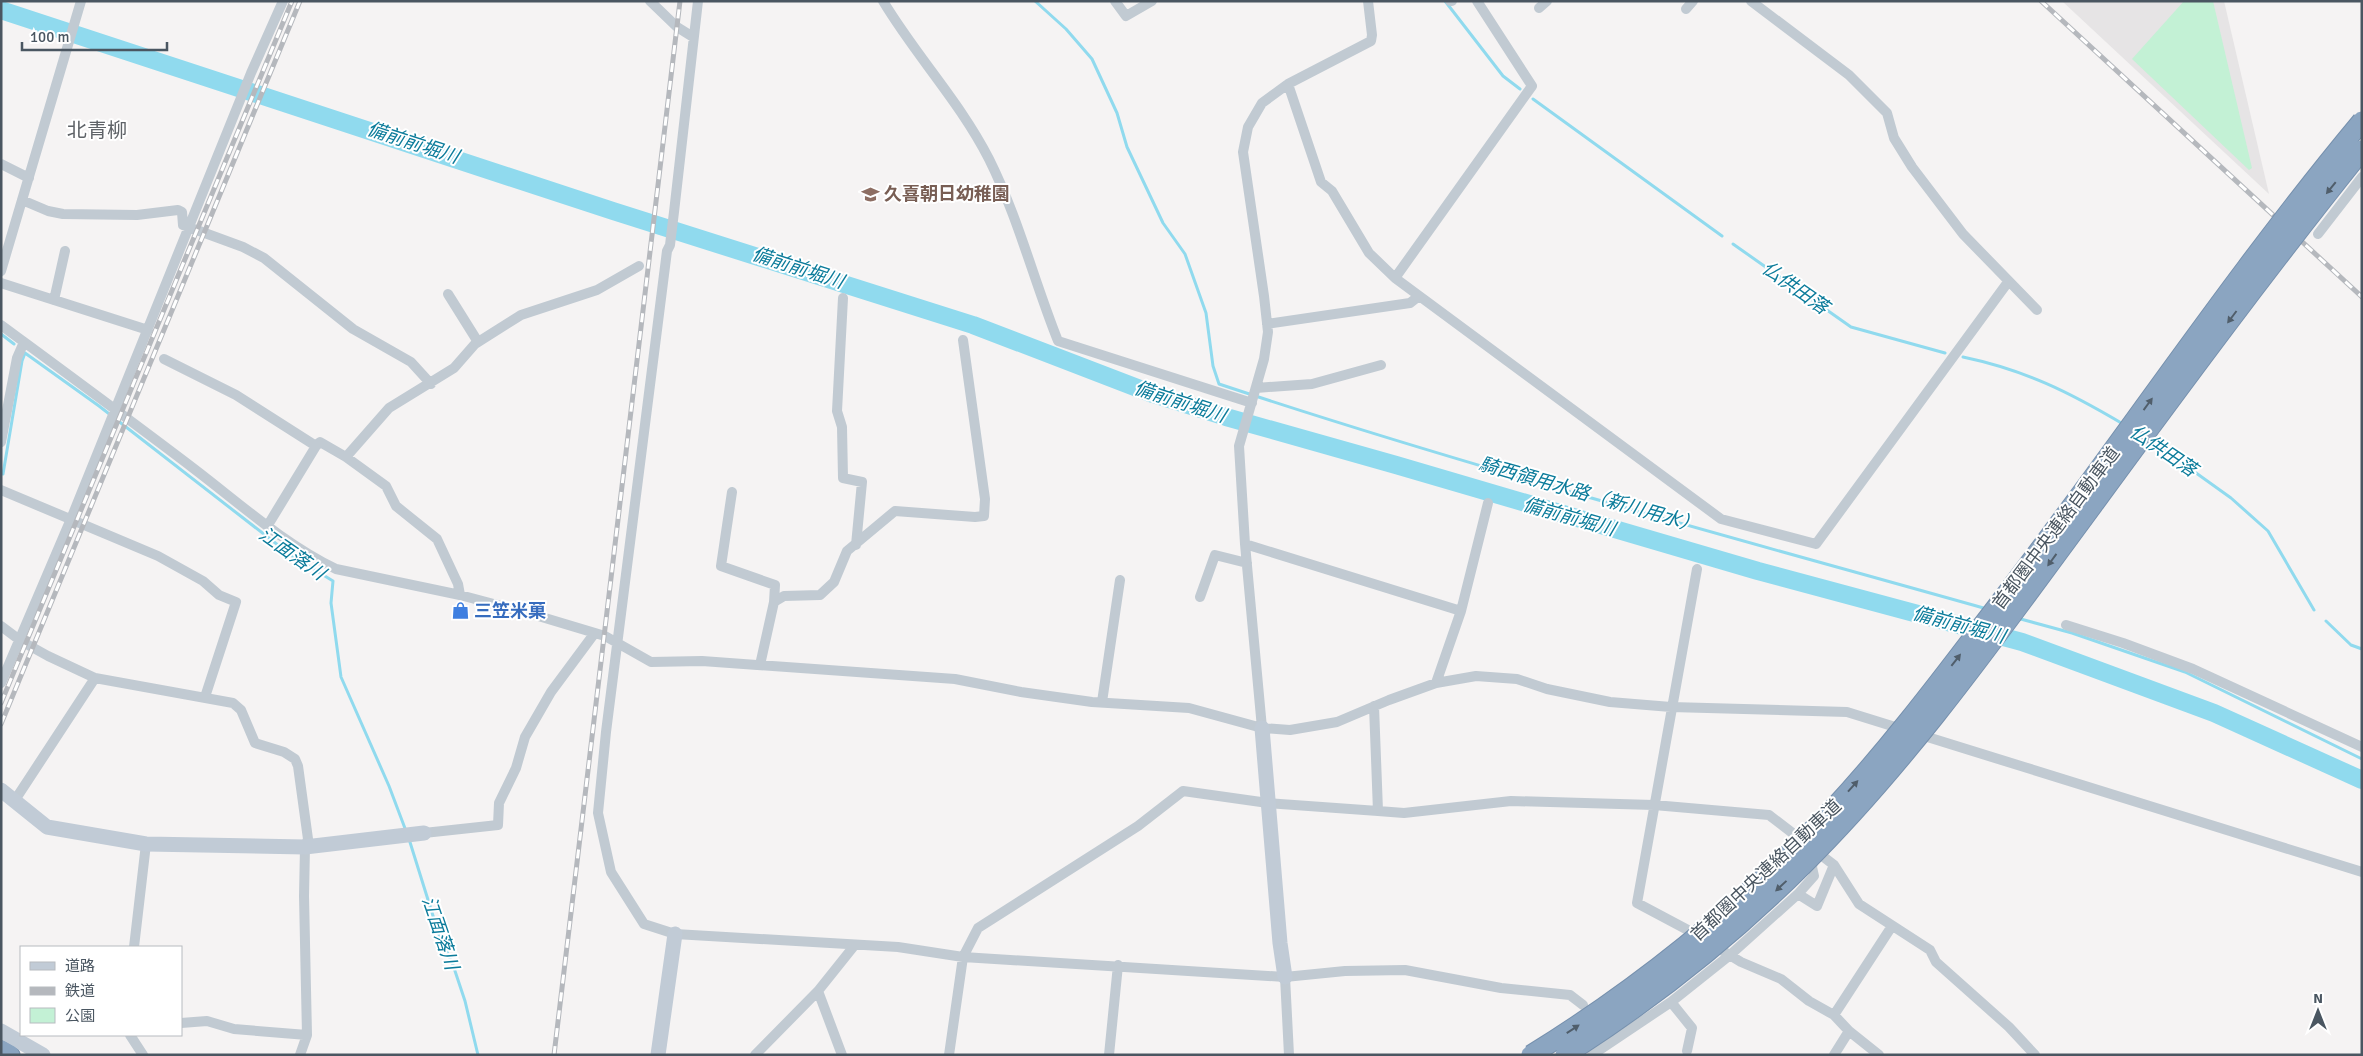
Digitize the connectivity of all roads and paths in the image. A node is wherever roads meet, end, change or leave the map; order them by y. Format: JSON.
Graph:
{"nodes":[{"id":1,"x":82,"y":1,"type":"edge"},
{"id":2,"x":283,"y":1,"type":"edge"},
{"id":3,"x":650,"y":1,"type":"edge"},
{"id":4,"x":698,"y":1,"type":"edge"},
{"id":5,"x":883,"y":1,"type":"edge"},
{"id":6,"x":1115,"y":1,"type":"edge"},
{"id":7,"x":1152,"y":1,"type":"edge"},
{"id":8,"x":1368,"y":1,"type":"edge"},
{"id":9,"x":1477,"y":1,"type":"edge"},
{"id":10,"x":1547,"y":1,"type":"edge"},
{"id":11,"x":1751,"y":1,"type":"edge"},
{"id":12,"x":1539,"y":8,"type":"dead end"},
{"id":13,"x":693,"y":37,"type":"junction"},
{"id":14,"x":1288,"y":84,"type":"junction"},
{"id":15,"x":2362,"y":121,"type":"edge"},
{"id":16,"x":2362,"y":150,"type":"edge"},
{"id":17,"x":1,"y":164,"type":"edge"},
{"id":18,"x":2362,"y":177,"type":"edge"},
{"id":19,"x":30,"y":178,"type":"junction"},
{"id":20,"x":22,"y":200,"type":"junction"},
{"id":21,"x":189,"y":227,"type":"junction"},
{"id":22,"x":2318,"y":234,"type":"dead end"},
{"id":23,"x":65,"y":251,"type":"dead end"},
{"id":24,"x":639,"y":266,"type":"dead end"},
{"id":25,"x":1,"y":272,"type":"edge"},
{"id":26,"x":1395,"y":278,"type":"junction"},
{"id":27,"x":2008,"y":282,"type":"junction"},
{"id":28,"x":1,"y":283,"type":"edge"},
{"id":29,"x":448,"y":294,"type":"dead end"},
{"id":30,"x":1419,"y":296,"type":"junction"},
{"id":31,"x":842,"y":298,"type":"dead end"},
{"id":32,"x":54,"y":300,"type":"junction"},
{"id":33,"x":2037,"y":310,"type":"dead end"},
{"id":34,"x":1267,"y":324,"type":"junction"},
{"id":35,"x":1,"y":325,"type":"edge"},
{"id":36,"x":148,"y":330,"type":"junction"},
{"id":37,"x":963,"y":340,"type":"dead end"},
{"id":38,"x":24,"y":342,"type":"junction"},
{"id":39,"x":478,"y":342,"type":"junction"},
{"id":40,"x":164,"y":358,"type":"dead end"},
{"id":41,"x":1381,"y":365,"type":"dead end"},
{"id":42,"x":432,"y":384,"type":"junction"},
{"id":43,"x":1256,"y":388,"type":"junction"},
{"id":44,"x":4,"y":401,"type":"edge"},
{"id":45,"x":1252,"y":403,"type":"junction"},
{"id":46,"x":116,"y":409,"type":"junction"},
{"id":47,"x":1,"y":442,"type":"edge"},
{"id":48,"x":316,"y":446,"type":"junction"},
{"id":49,"x":346,"y":457,"type":"junction"},
{"id":50,"x":1,"y":490,"type":"edge"},
{"id":51,"x":732,"y":492,"type":"dead end"},
{"id":52,"x":1488,"y":503,"type":"dead end"},
{"id":53,"x":71,"y":519,"type":"junction"},
{"id":54,"x":268,"y":525,"type":"junction"},
{"id":55,"x":856,"y":544,"type":"junction"},
{"id":56,"x":1245,"y":544,"type":"junction"},
{"id":57,"x":1246,"y":563,"type":"junction"},
{"id":58,"x":1697,"y":569,"type":"dead end"},
{"id":59,"x":1120,"y":580,"type":"dead end"},
{"id":60,"x":460,"y":594,"type":"junction"},
{"id":61,"x":1200,"y":597,"type":"dead end"},
{"id":62,"x":774,"y":602,"type":"junction"},
{"id":63,"x":1461,"y":611,"type":"junction"},
{"id":64,"x":2066,"y":625,"type":"dead end"},
{"id":65,"x":1,"y":626,"type":"edge"},
{"id":66,"x":594,"y":634,"type":"junction"},
{"id":67,"x":21,"y":641,"type":"junction"},
{"id":68,"x":618,"y":644,"type":"junction"},
{"id":69,"x":760,"y":665,"type":"junction"},
{"id":70,"x":95,"y":678,"type":"junction"},
{"id":71,"x":1,"y":683,"type":"edge"},
{"id":72,"x":1436,"y":683,"type":"junction"},
{"id":73,"x":205,"y":697,"type":"junction"},
{"id":74,"x":1102,"y":702,"type":"junction"},
{"id":75,"x":1374,"y":706,"type":"junction"},
{"id":76,"x":1671,"y":707,"type":"junction"},
{"id":77,"x":1262,"y":728,"type":"junction"},
{"id":78,"x":2362,"y":747,"type":"edge"},
{"id":79,"x":1,"y":790,"type":"edge"},
{"id":80,"x":16,"y":800,"type":"junction"},
{"id":81,"x":1268,"y":803,"type":"junction"},
{"id":82,"x":1654,"y":805,"type":"junction"},
{"id":83,"x":1378,"y":811,"type":"junction"},
{"id":84,"x":413,"y":834,"type":"joint"},
{"id":85,"x":146,"y":844,"type":"junction"},
{"id":86,"x":305,"y":847,"type":"junction"},
{"id":87,"x":1815,"y":850,"type":"junction"},
{"id":88,"x":1834,"y":865,"type":"junction"},
{"id":89,"x":2362,"y":872,"type":"edge"},
{"id":90,"x":1798,"y":894,"type":"junction"},
{"id":91,"x":1892,"y":926,"type":"junction"},
{"id":92,"x":675,"y":934,"type":"junction"},
{"id":93,"x":134,"y":946,"type":"edge"},
{"id":94,"x":854,"y":946,"type":"junction"},
{"id":95,"x":1730,"y":955,"type":"junction"},
{"id":96,"x":963,"y":957,"type":"junction"},
{"id":97,"x":1118,"y":965,"type":"junction"},
{"id":98,"x":1285,"y":977,"type":"junction"},
{"id":99,"x":818,"y":991,"type":"junction"},
{"id":100,"x":1604,"y":991,"type":"dead end"},
{"id":101,"x":1668,"y":1004,"type":"junction"},
{"id":102,"x":1583,"y":1005,"type":"dead end"},
{"id":103,"x":1834,"y":1015,"type":"junction"},
{"id":104,"x":182,"y":1023,"type":"edge"},
{"id":105,"x":1,"y":1031,"type":"edge"},
{"id":106,"x":1849,"y":1031,"type":"junction"},
{"id":107,"x":307,"y":1035,"type":"junction"},
{"id":108,"x":131,"y":1036,"type":"edge"},
{"id":109,"x":1,"y":1050,"type":"edge"},
{"id":110,"x":1688,"y":1051,"type":"dead end"},
{"id":111,"x":10,"y":1055,"type":"edge"},
{"id":112,"x":43,"y":1055,"type":"edge"},
{"id":113,"x":143,"y":1055,"type":"edge"},
{"id":114,"x":300,"y":1055,"type":"edge"},
{"id":115,"x":658,"y":1055,"type":"edge"},
{"id":116,"x":754,"y":1055,"type":"edge"},
{"id":117,"x":842,"y":1055,"type":"edge"},
{"id":118,"x":949,"y":1055,"type":"edge"},
{"id":119,"x":1109,"y":1055,"type":"edge"},
{"id":120,"x":1289,"y":1055,"type":"edge"},
{"id":121,"x":1531,"y":1055,"type":"edge"},
{"id":122,"x":1565,"y":1055,"type":"edge"},
{"id":123,"x":1592,"y":1055,"type":"edge"},
{"id":124,"x":1834,"y":1055,"type":"edge"},
{"id":125,"x":1879,"y":1055,"type":"edge"},
{"id":126,"x":2035,"y":1055,"type":"edge"}],
"edges":[{"from":1,"to":19,"type":"street"},
{"from":2,"to":21,"type":"street"},
{"from":3,"to":13,"type":"street"},
{"from":4,"to":13,"type":"street"},
{"from":5,"to":45,"type":"street"},
{"from":6,"to":7,"type":"street"},
{"from":8,"to":14,"type":"street"},
{"from":9,"to":26,"type":"street"},
{"from":10,"to":12,"type":"street"},
{"from":11,"to":27,"type":"street"},
{"from":13,"to":68,"type":"street"},
{"from":14,"to":26,"type":"street"},
{"from":14,"to":34,"type":"street"},
{"from":121,"to":15,"type":"highway","name":"首都圏中央連絡自動車道","one_way":true,"bridge":true},
{"from":16,"to":122,"type":"highway","name":"首都圏中央連絡自動車道","one_way":true,"bridge":true},
{"from":17,"to":19,"type":"street"},
{"from":18,"to":22,"type":"street"},
{"from":19,"to":20,"type":"street"},
{"from":20,"to":21,"type":"street"},
{"from":20,"to":25,"type":"street"},
{"from":21,"to":36,"type":"street"},
{"from":21,"to":42,"type":"street"},
{"from":23,"to":32,"type":"street"},
{"from":24,"to":39,"type":"street"},
{"from":26,"to":30,"type":"street"},
{"from":27,"to":30,"type":"street"},
{"from":27,"to":33,"type":"street"},
{"from":28,"to":32,"type":"street"},
{"from":29,"to":39,"type":"street"},
{"from":30,"to":34,"type":"street"},
{"from":31,"to":55,"type":"street"},
{"from":32,"to":36,"type":"street"},
{"from":34,"to":43,"type":"street"},
{"from":35,"to":38,"type":"street"},
{"from":36,"to":46,"type":"street"},
{"from":37,"to":55,"type":"street"},
{"from":38,"to":44,"type":"street"},
{"from":38,"to":46,"type":"street"},
{"from":39,"to":42,"type":"street"},
{"from":40,"to":48,"type":"street"},
{"from":41,"to":43,"type":"street"},
{"from":42,"to":49,"type":"street"},
{"from":43,"to":45,"type":"street"},
{"from":44,"to":47,"type":"street"},
{"from":45,"to":56,"type":"street"},
{"from":46,"to":53,"type":"street"},
{"from":46,"to":54,"type":"street"},
{"from":48,"to":49,"type":"street"},
{"from":48,"to":54,"type":"street"},
{"from":49,"to":60,"type":"street"},
{"from":50,"to":53,"type":"street"},
{"from":51,"to":62,"type":"street"},
{"from":52,"to":63,"type":"street"},
{"from":53,"to":67,"type":"street"},
{"from":53,"to":73,"type":"street"},
{"from":54,"to":60,"type":"street"},
{"from":55,"to":62,"type":"street"},
{"from":56,"to":57,"type":"street"},
{"from":56,"to":63,"type":"street"},
{"from":57,"to":61,"type":"street"},
{"from":57,"to":77,"type":"street"},
{"from":58,"to":76,"type":"street"},
{"from":59,"to":74,"type":"street"},
{"from":60,"to":66,"type":"street"},
{"from":62,"to":69,"type":"street"},
{"from":63,"to":72,"type":"street"},
{"from":64,"to":78,"type":"street"},
{"from":65,"to":67,"type":"street"},
{"from":66,"to":68,"type":"street"},
{"from":66,"to":84,"type":"street"},
{"from":67,"to":70,"type":"street"},
{"from":67,"to":71,"type":"street"},
{"from":68,"to":69,"type":"street"},
{"from":68,"to":92,"type":"street"},
{"from":69,"to":74,"type":"street"},
{"from":70,"to":73,"type":"street"},
{"from":70,"to":80,"type":"street"},
{"from":72,"to":75,"type":"street"},
{"from":72,"to":76,"type":"street"},
{"from":73,"to":86,"type":"street"},
{"from":74,"to":77,"type":"street"},
{"from":75,"to":77,"type":"street"},
{"from":75,"to":83,"type":"street"},
{"from":76,"to":82,"type":"street"},
{"from":76,"to":89,"type":"street"},
{"from":77,"to":81,"type":"street"},
{"from":79,"to":80,"type":"street"},
{"from":80,"to":85,"type":"street"},
{"from":81,"to":83,"type":"street"},
{"from":81,"to":96,"type":"street"},
{"from":81,"to":98,"type":"street"},
{"from":82,"to":83,"type":"street"},
{"from":82,"to":87,"type":"street"},
{"from":82,"to":95,"type":"street"},
{"from":84,"to":86,"type":"street"},
{"from":85,"to":86,"type":"street"},
{"from":85,"to":93,"type":"street"},
{"from":86,"to":107,"type":"street"},
{"from":87,"to":88,"type":"street"},
{"from":87,"to":90,"type":"street"},
{"from":88,"to":90,"type":"street"},
{"from":88,"to":91,"type":"street"},
{"from":90,"to":95,"type":"street"},
{"from":91,"to":103,"type":"street"},
{"from":91,"to":126,"type":"street"},
{"from":92,"to":94,"type":"street"},
{"from":92,"to":115,"type":"street"},
{"from":94,"to":96,"type":"street"},
{"from":94,"to":99,"type":"street"},
{"from":95,"to":101,"type":"street"},
{"from":95,"to":103,"type":"street"},
{"from":96,"to":97,"type":"street"},
{"from":96,"to":118,"type":"street"},
{"from":97,"to":98,"type":"street"},
{"from":97,"to":119,"type":"street"},
{"from":98,"to":102,"type":"street"},
{"from":98,"to":120,"type":"street"},
{"from":99,"to":116,"type":"street"},
{"from":99,"to":117,"type":"street"},
{"from":100,"to":101,"type":"street"},
{"from":101,"to":110,"type":"street"},
{"from":101,"to":123,"type":"street"},
{"from":103,"to":106,"type":"street"},
{"from":104,"to":107,"type":"street"},
{"from":105,"to":112,"type":"street"},
{"from":106,"to":124,"type":"street"},
{"from":106,"to":125,"type":"street"},
{"from":107,"to":114,"type":"street"},
{"from":108,"to":113,"type":"street"},
{"from":109,"to":111,"type":"highway"}]}
